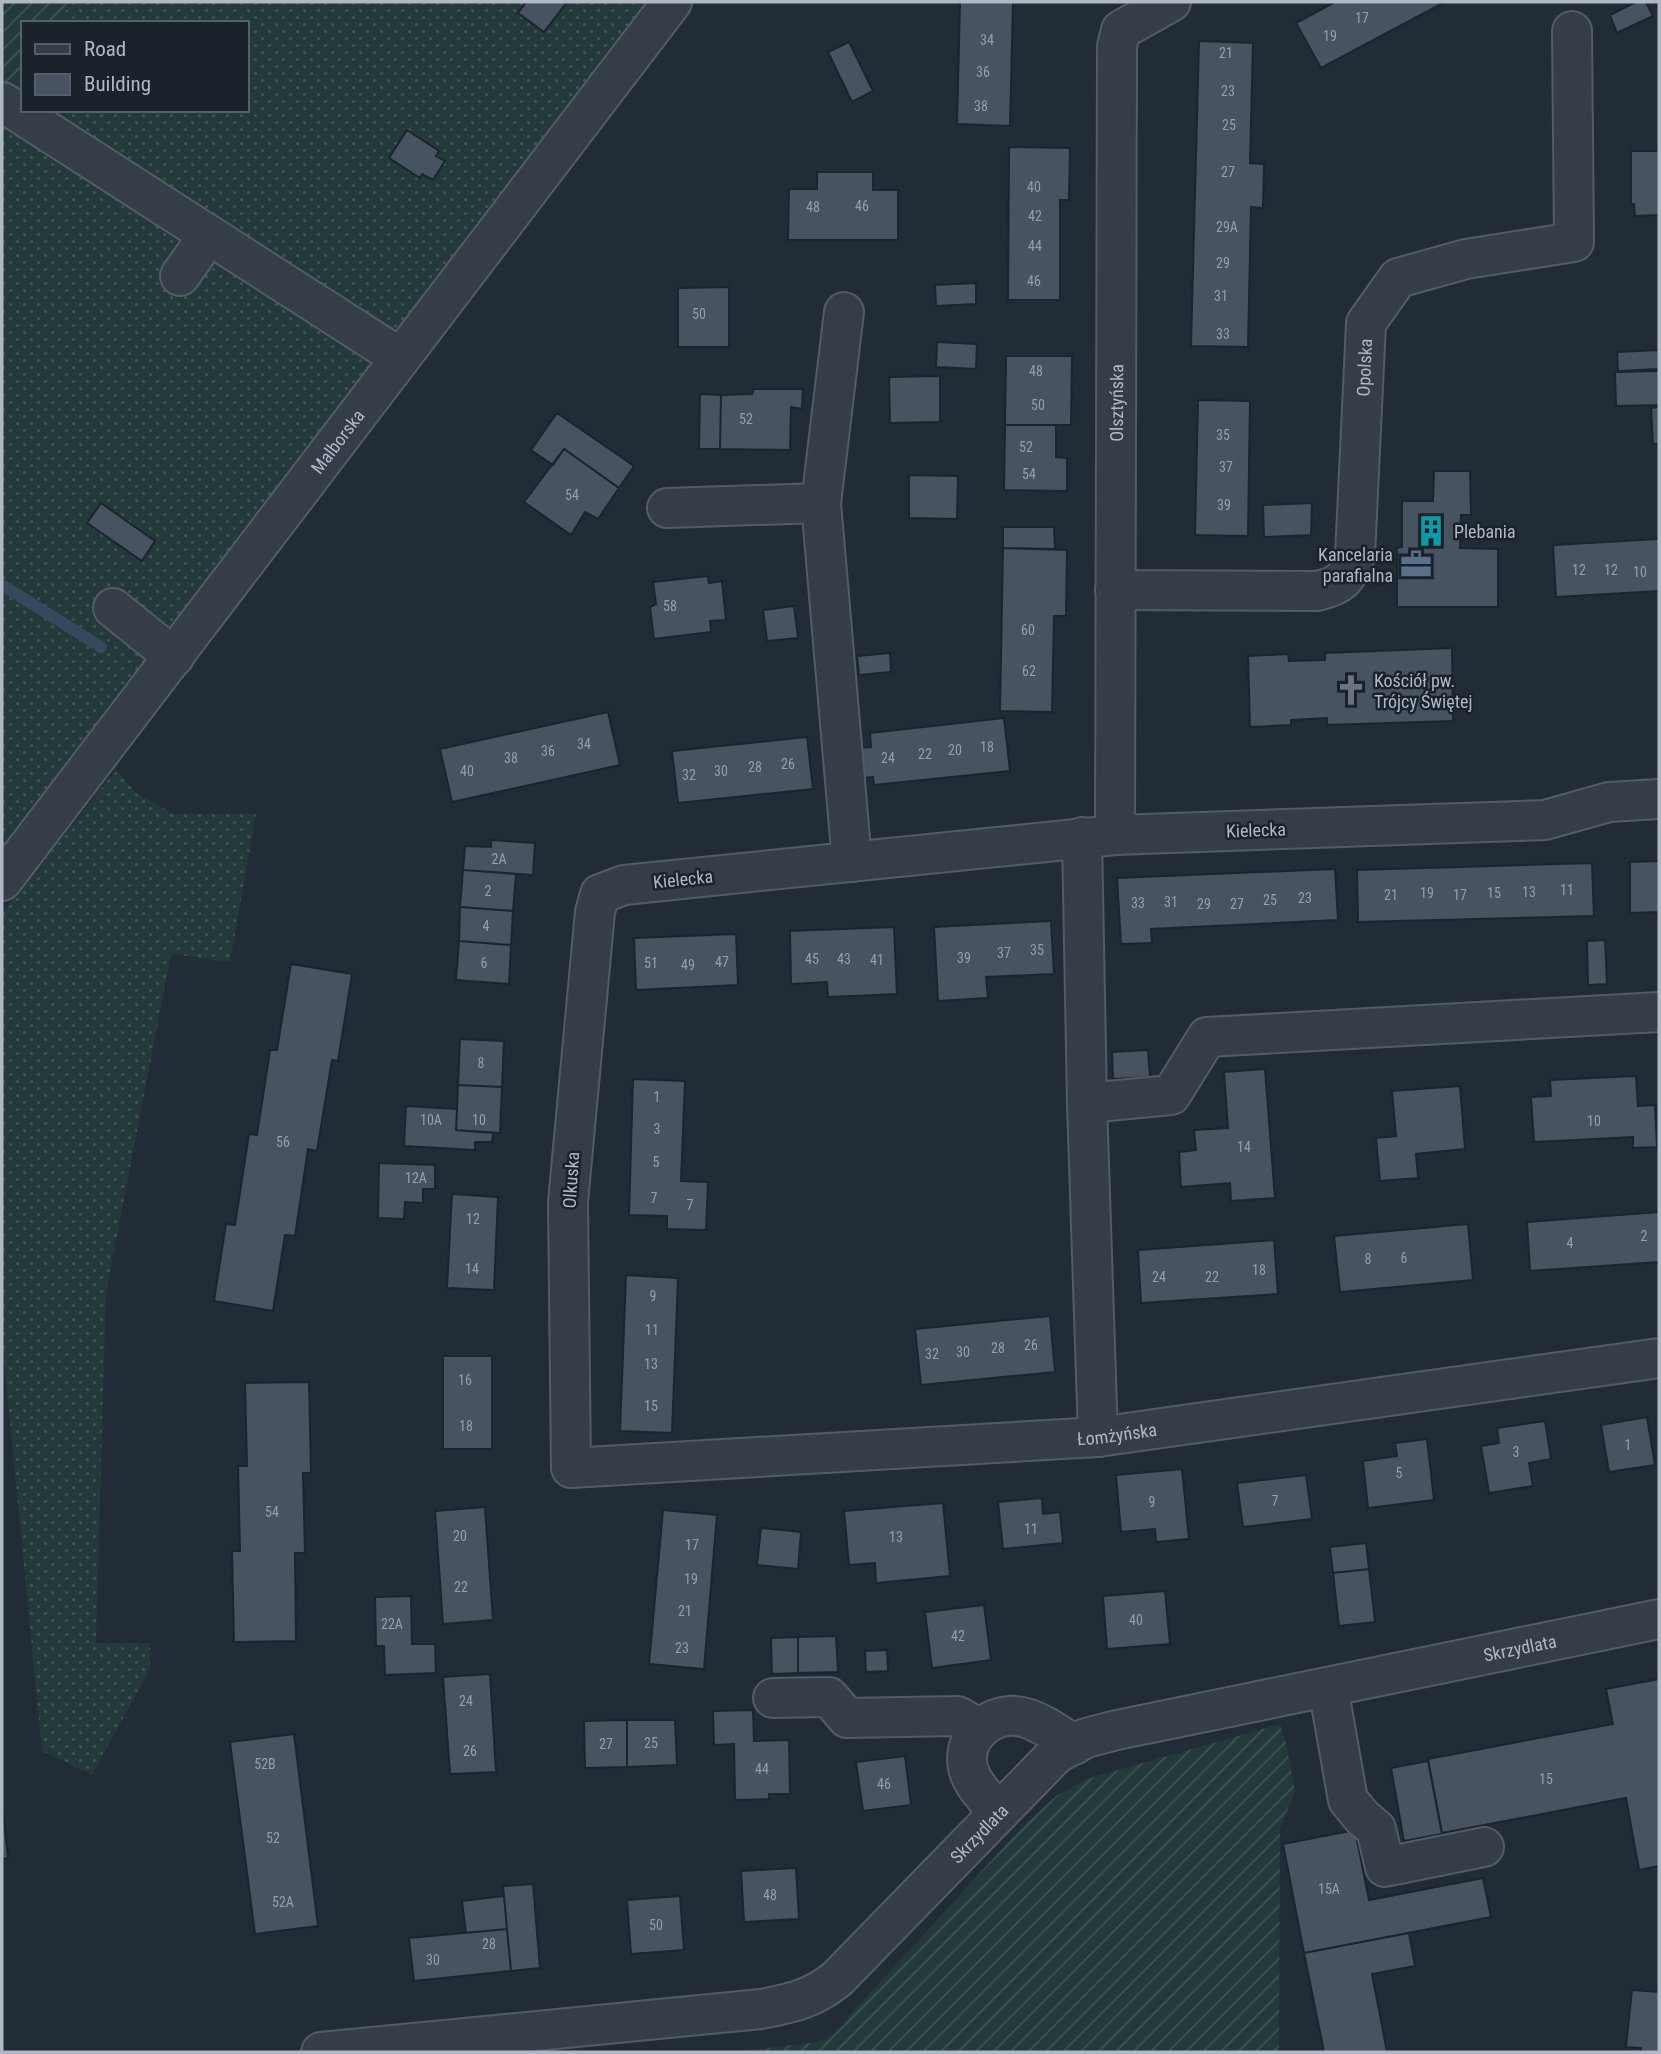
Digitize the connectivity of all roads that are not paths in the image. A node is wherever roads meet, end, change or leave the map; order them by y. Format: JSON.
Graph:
{"nodes":[{"id":1,"x":672,"y":2,"type":"edge"},
{"id":2,"x":1171,"y":2,"type":"edge"},
{"id":3,"x":1572,"y":31,"type":"dead end"},
{"id":4,"x":2,"y":102,"type":"edge"},
{"id":5,"x":209,"y":235,"type":"junction"},
{"id":6,"x":180,"y":276,"type":"dead end"},
{"id":7,"x":844,"y":312,"type":"dead end"},
{"id":8,"x":399,"y":357,"type":"junction"},
{"id":9,"x":821,"y":503,"type":"junction"},
{"id":10,"x":667,"y":508,"type":"dead end"},
{"id":11,"x":1115,"y":590,"type":"junction"},
{"id":12,"x":113,"y":608,"type":"dead end"},
{"id":13,"x":174,"y":657,"type":"junction"},
{"id":14,"x":1659,"y":799,"type":"edge"},
{"id":15,"x":1098,"y":836,"type":"junction"},
{"id":16,"x":852,"y":862,"type":"junction"},
{"id":17,"x":2,"y":881,"type":"edge"},
{"id":18,"x":600,"y":894,"type":"joint"},
{"id":19,"x":1659,"y":1012,"type":"edge"},
{"id":20,"x":1087,"y":1103,"type":"junction"},
{"id":21,"x":1659,"y":1357,"type":"edge"},
{"id":22,"x":1098,"y":1437,"type":"junction"},
{"id":23,"x":571,"y":1468,"type":"joint"},
{"id":24,"x":1659,"y":1619,"type":"edge"},
{"id":25,"x":1328,"y":1687,"type":"junction"},
{"id":26,"x":773,"y":1698,"type":"dead end"},
{"id":27,"x":980,"y":1728,"type":"junction"},
{"id":28,"x":1074,"y":1745,"type":"junction"},
{"id":29,"x":999,"y":1813,"type":"junction"},
{"id":30,"x":1484,"y":1847,"type":"dead end"},
{"id":31,"x":321,"y":2052,"type":"edge"}],
"edges":[{"from":1,"to":8,"type":"street","name":"Malborska"},
{"from":2,"to":11,"type":"street","name":"Olsztyńska"},
{"from":3,"to":11,"type":"street","name":"Opolska"},
{"from":4,"to":5,"type":"street"},
{"from":5,"to":6,"type":"street"},
{"from":5,"to":8,"type":"street"},
{"from":7,"to":9,"type":"street"},
{"from":8,"to":13,"type":"street","name":"Malborska"},
{"from":9,"to":10,"type":"street"},
{"from":9,"to":16,"type":"street"},
{"from":11,"to":15,"type":"street","name":"Olsztyńska"},
{"from":12,"to":13,"type":"street"},
{"from":13,"to":17,"type":"street","name":"Malborska"},
{"from":14,"to":15,"type":"street","name":"Kielecka"},
{"from":15,"to":16,"type":"street","name":"Kielecka"},
{"from":15,"to":20,"type":"street","name":"Olsztyńska"},
{"from":16,"to":18,"type":"street","name":"Kielecka"},
{"from":18,"to":23,"type":"street","name":"Olkuska"},
{"from":19,"to":20,"type":"street"},
{"from":20,"to":22,"type":"street","name":"Olsztyńska"},
{"from":21,"to":22,"type":"street","name":"Łomżyńska"},
{"from":22,"to":23,"type":"street","name":"Łomżyńska"},
{"from":24,"to":25,"type":"street","name":"Skrzydlata"},
{"from":25,"to":28,"type":"street","name":"Skrzydlata"},
{"from":25,"to":30,"type":"street"},
{"from":26,"to":27,"type":"street"},
{"from":27,"to":28,"type":"street"},
{"from":27,"to":29,"type":"street"},
{"from":28,"to":29,"type":"street","name":"Skrzydlata"},
{"from":29,"to":31,"type":"street","name":"Skrzydlata"}]}
